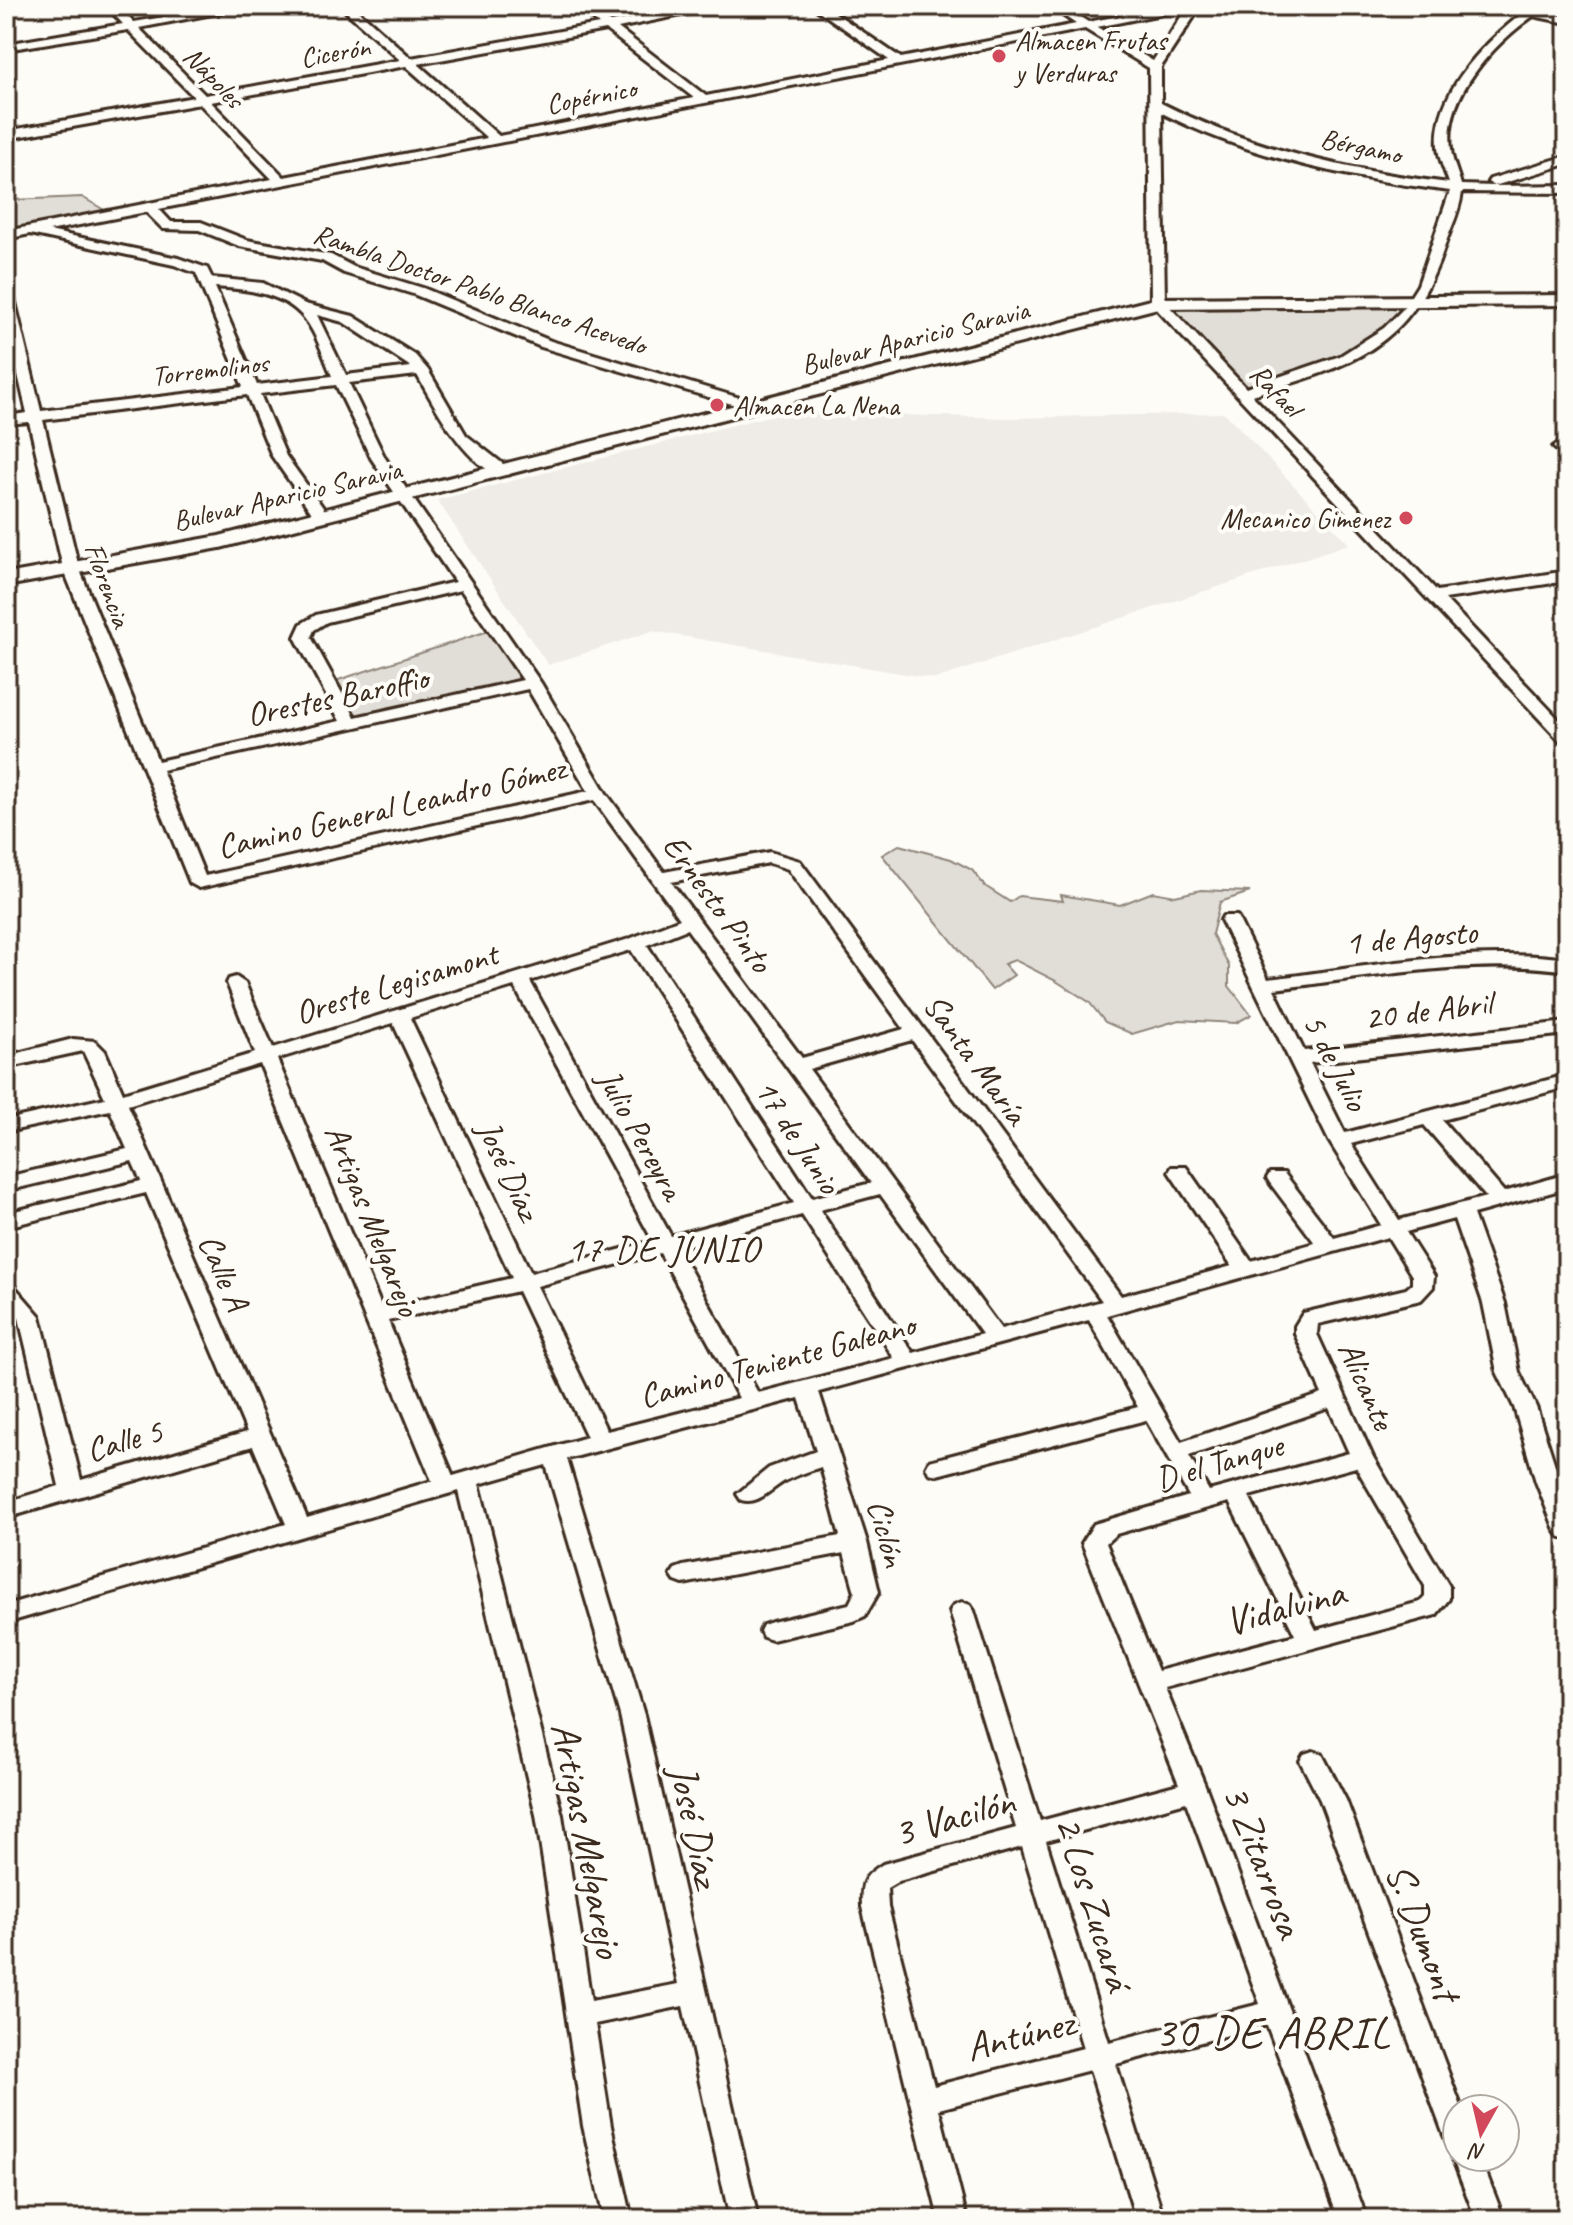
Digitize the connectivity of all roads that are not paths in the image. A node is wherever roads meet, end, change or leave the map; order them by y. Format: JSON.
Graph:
{"nodes":[{"id":1,"x":112,"y":6,"type":"edge"},
{"id":2,"x":248,"y":6,"type":"edge"},
{"id":3,"x":346,"y":6,"type":"edge"},
{"id":4,"x":582,"y":6,"type":"edge"},
{"id":5,"x":719,"y":6,"type":"edge"},
{"id":6,"x":818,"y":6,"type":"edge"},
{"id":7,"x":1055,"y":6,"type":"edge"},
{"id":8,"x":1186,"y":6,"type":"edge"},
{"id":9,"x":1195,"y":6,"type":"edge"},
{"id":10,"x":1499,"y":6,"type":"edge"},
{"id":11,"x":1536,"y":9,"type":"edge"},
{"id":12,"x":1567,"y":20,"type":"edge"},
{"id":13,"x":132,"y":25,"type":"junction"},
{"id":14,"x":607,"y":26,"type":"junction"},
{"id":15,"x":1085,"y":26,"type":"junction"},
{"id":16,"x":6,"y":47,"type":"edge"},
{"id":17,"x":898,"y":61,"type":"junction"},
{"id":18,"x":410,"y":63,"type":"junction"},
{"id":19,"x":1155,"y":67,"type":"junction"},
{"id":20,"x":703,"y":99,"type":"junction"},
{"id":21,"x":202,"y":100,"type":"junction"},
{"id":22,"x":1154,"y":104,"type":"junction"},
{"id":23,"x":6,"y":135,"type":"edge"},
{"id":24,"x":495,"y":139,"type":"junction"},
{"id":25,"x":1567,"y":160,"type":"edge"},
{"id":26,"x":6,"y":167,"type":"edge"},
{"id":27,"x":1527,"y":173,"type":"junction"},
{"id":28,"x":281,"y":181,"type":"junction"},
{"id":29,"x":1456,"y":188,"type":"junction"},
{"id":30,"x":1474,"y":189,"type":"junction"},
{"id":31,"x":1542,"y":189,"type":"junction"},
{"id":32,"x":1567,"y":189,"type":"edge"},
{"id":33,"x":6,"y":191,"type":"edge"},
{"id":34,"x":148,"y":206,"type":"junction"},
{"id":35,"x":24,"y":230,"type":"junction"},
{"id":36,"x":6,"y":235,"type":"edge"},
{"id":37,"x":208,"y":282,"type":"junction"},
{"id":38,"x":6,"y":294,"type":"edge"},
{"id":39,"x":1567,"y":300,"type":"edge"},
{"id":40,"x":1415,"y":301,"type":"junction"},
{"id":41,"x":1158,"y":303,"type":"junction"},
{"id":42,"x":300,"y":307,"type":"junction"},
{"id":43,"x":421,"y":370,"type":"junction"},
{"id":44,"x":340,"y":380,"type":"junction"},
{"id":45,"x":251,"y":391,"type":"junction"},
{"id":46,"x":1243,"y":393,"type":"junction"},
{"id":47,"x":755,"y":407,"type":"junction"},
{"id":48,"x":36,"y":417,"type":"junction"},
{"id":49,"x":6,"y":420,"type":"edge"},
{"id":50,"x":505,"y":471,"type":"junction"},
{"id":51,"x":405,"y":497,"type":"junction"},
{"id":52,"x":321,"y":516,"type":"junction"},
{"id":53,"x":71,"y":568,"type":"junction"},
{"id":54,"x":1567,"y":576,"type":"edge"},
{"id":55,"x":6,"y":580,"type":"edge"},
{"id":56,"x":467,"y":584,"type":"junction"},
{"id":57,"x":1434,"y":596,"type":"junction"},
{"id":58,"x":533,"y":683,"type":"junction"},
{"id":59,"x":350,"y":723,"type":"junction"},
{"id":60,"x":1567,"y":738,"type":"edge"},
{"id":61,"x":153,"y":767,"type":"junction"},
{"id":62,"x":598,"y":794,"type":"junction"},
{"id":63,"x":662,"y":878,"type":"junction"},
{"id":64,"x":199,"y":883,"type":"joint"},
{"id":65,"x":1230,"y":920,"type":"dead end"},
{"id":66,"x":692,"y":921,"type":"junction"},
{"id":67,"x":636,"y":943,"type":"junction"},
{"id":68,"x":1567,"y":965,"type":"edge"},
{"id":69,"x":520,"y":980,"type":"junction"},
{"id":70,"x":236,"y":983,"type":"dead end"},
{"id":71,"x":1262,"y":985,"type":"junction"},
{"id":72,"x":399,"y":1015,"type":"junction"},
{"id":73,"x":1567,"y":1028,"type":"edge"},
{"id":74,"x":917,"y":1032,"type":"junction"},
{"id":75,"x":266,"y":1055,"type":"junction"},
{"id":76,"x":1297,"y":1058,"type":"junction"},
{"id":77,"x":6,"y":1062,"type":"edge"},
{"id":78,"x":797,"y":1066,"type":"junction"},
{"id":79,"x":1567,"y":1081,"type":"edge"},
{"id":80,"x":116,"y":1102,"type":"junction"},
{"id":81,"x":1429,"y":1118,"type":"junction"},
{"id":82,"x":6,"y":1126,"type":"edge"},
{"id":83,"x":1339,"y":1141,"type":"junction"},
{"id":84,"x":138,"y":1153,"type":"junction"},
{"id":85,"x":1179,"y":1172,"type":"dead end"},
{"id":86,"x":1277,"y":1178,"type":"dead end"},
{"id":87,"x":1567,"y":1181,"type":"edge"},
{"id":88,"x":6,"y":1184,"type":"edge"},
{"id":89,"x":152,"y":1185,"type":"junction"},
{"id":90,"x":884,"y":1186,"type":"junction"},
{"id":91,"x":1499,"y":1199,"type":"junction"},
{"id":92,"x":805,"y":1207,"type":"junction"},
{"id":93,"x":1461,"y":1209,"type":"junction"},
{"id":94,"x":6,"y":1220,"type":"edge"},
{"id":95,"x":1395,"y":1226,"type":"junction"},
{"id":96,"x":1327,"y":1244,"type":"junction"},
{"id":97,"x":665,"y":1245,"type":"junction"},
{"id":98,"x":1246,"y":1270,"type":"junction"},
{"id":99,"x":524,"y":1282,"type":"junction"},
{"id":100,"x":6,"y":1291,"type":"edge"},
{"id":101,"x":1105,"y":1307,"type":"junction"},
{"id":102,"x":374,"y":1317,"type":"junction"},
{"id":103,"x":995,"y":1337,"type":"junction"},
{"id":104,"x":908,"y":1362,"type":"junction"},
{"id":105,"x":807,"y":1389,"type":"junction"},
{"id":106,"x":1335,"y":1398,"type":"junction"},
{"id":107,"x":753,"y":1403,"type":"junction"},
{"id":108,"x":1152,"y":1411,"type":"junction"},
{"id":109,"x":260,"y":1436,"type":"junction"},
{"id":110,"x":600,"y":1441,"type":"junction"},
{"id":111,"x":1175,"y":1452,"type":"junction"},
{"id":112,"x":554,"y":1454,"type":"junction"},
{"id":113,"x":829,"y":1455,"type":"junction"},
{"id":114,"x":1362,"y":1457,"type":"junction"},
{"id":115,"x":937,"y":1467,"type":"dead end"},
{"id":116,"x":456,"y":1481,"type":"junction"},
{"id":117,"x":72,"y":1491,"type":"junction"},
{"id":118,"x":1236,"y":1493,"type":"junction"},
{"id":119,"x":749,"y":1494,"type":"dead end"},
{"id":120,"x":1204,"y":1502,"type":"junction"},
{"id":121,"x":6,"y":1510,"type":"edge"},
{"id":122,"x":299,"y":1526,"type":"junction"},
{"id":123,"x":1567,"y":1530,"type":"edge"},
{"id":124,"x":1097,"y":1535,"type":"joint"},
{"id":125,"x":855,"y":1542,"type":"junction"},
{"id":126,"x":683,"y":1575,"type":"dead end"},
{"id":127,"x":1437,"y":1599,"type":"joint"},
{"id":128,"x":962,"y":1611,"type":"dead end"},
{"id":129,"x":6,"y":1614,"type":"edge"},
{"id":130,"x":772,"y":1631,"type":"dead end"},
{"id":131,"x":1309,"y":1640,"type":"junction"},
{"id":132,"x":1150,"y":1683,"type":"junction"},
{"id":133,"x":1313,"y":1761,"type":"dead end"},
{"id":134,"x":1194,"y":1790,"type":"junction"},
{"id":135,"x":1031,"y":1835,"type":"junction"},
{"id":136,"x":693,"y":1993,"type":"junction"},
{"id":137,"x":1277,"y":2011,"type":"junction"},
{"id":138,"x":580,"y":2015,"type":"junction"},
{"id":139,"x":1100,"y":2056,"type":"junction"},
{"id":140,"x":1442,"y":2093,"type":"edge"},
{"id":141,"x":922,"y":2101,"type":"junction"},
{"id":142,"x":1472,"y":2173,"type":"edge"},
{"id":143,"x":618,"y":2219,"type":"edge"},
{"id":144,"x":744,"y":2219,"type":"edge"},
{"id":145,"x":953,"y":2219,"type":"edge"},
{"id":146,"x":1150,"y":2219,"type":"edge"},
{"id":147,"x":1353,"y":2219,"type":"edge"},
{"id":148,"x":1490,"y":2219,"type":"edge"}],
"edges":[{"from":1,"to":13,"type":"street","name":"Nápoles"},
{"from":2,"to":13,"type":"street"},
{"from":3,"to":18,"type":"street"},
{"from":4,"to":14,"type":"street"},
{"from":5,"to":14,"type":"street","name":"Cicerón"},
{"from":6,"to":17,"type":"street"},
{"from":7,"to":15,"type":"street"},
{"from":8,"to":15,"type":"street","name":"Copérnico"},
{"from":9,"to":19,"type":"street"},
{"from":10,"to":11,"type":"street"},
{"from":11,"to":12,"type":"street"},
{"from":11,"to":29,"type":"street"},
{"from":13,"to":16,"type":"street"},
{"from":13,"to":21,"type":"street","name":"Nápoles"},
{"from":14,"to":18,"type":"street","name":"Cicerón"},
{"from":14,"to":20,"type":"street"},
{"from":15,"to":17,"type":"street","name":"Copérnico"},
{"from":15,"to":19,"type":"street"},
{"from":17,"to":20,"type":"street","name":"Copérnico"},
{"from":18,"to":21,"type":"street","name":"Cicerón"},
{"from":18,"to":24,"type":"street"},
{"from":19,"to":22,"type":"street"},
{"from":20,"to":24,"type":"street","name":"Copérnico"},
{"from":21,"to":23,"type":"street","name":"Cicerón"},
{"from":21,"to":28,"type":"street","name":"Nápoles"},
{"from":22,"to":29,"type":"street","name":"Bérgamo"},
{"from":22,"to":41,"type":"street"},
{"from":24,"to":28,"type":"street","name":"Copérnico"},
{"from":25,"to":27,"type":"street"},
{"from":26,"to":33,"type":"street"},
{"from":27,"to":30,"type":"street"},
{"from":27,"to":31,"type":"street"},
{"from":28,"to":34,"type":"street","name":"Copérnico"},
{"from":29,"to":30,"type":"street","name":"Bérgamo"},
{"from":29,"to":40,"type":"street"},
{"from":30,"to":31,"type":"street","name":"Bérgamo"},
{"from":31,"to":32,"type":"street","name":"Bérgamo"},
{"from":34,"to":35,"type":"street","name":"Copérnico"},
{"from":34,"to":47,"type":"street","name":"Rambla Doctor Pablo Blanco Acevedo"},
{"from":35,"to":36,"type":"street","name":"Copérnico"},
{"from":35,"to":37,"type":"street"},
{"from":37,"to":42,"type":"street"},
{"from":37,"to":45,"type":"street"},
{"from":38,"to":48,"type":"street","name":"Florencia"},
{"from":39,"to":40,"type":"street","name":"Bulevar Aparicio Saravia"},
{"from":40,"to":41,"type":"street","name":"Bulevar Aparicio Saravia"},
{"from":40,"to":46,"type":"street"},
{"from":41,"to":46,"type":"street","name":"Rafael"},
{"from":41,"to":47,"type":"street","name":"Bulevar Aparicio Saravia"},
{"from":42,"to":43,"type":"street"},
{"from":42,"to":44,"type":"street","name":"Ernesto Pinto"},
{"from":43,"to":44,"type":"street","name":"Torremolinos"},
{"from":43,"to":50,"type":"street"},
{"from":44,"to":45,"type":"street","name":"Torremolinos"},
{"from":44,"to":51,"type":"street","name":"Ernesto Pinto"},
{"from":45,"to":48,"type":"street","name":"Torremolinos"},
{"from":45,"to":52,"type":"street"},
{"from":46,"to":57,"type":"street","name":"Rafael"},
{"from":47,"to":50,"type":"street","name":"Bulevar Aparicio Saravia"},
{"from":48,"to":49,"type":"street","name":"Torremolinos"},
{"from":48,"to":53,"type":"street","name":"Florencia"},
{"from":50,"to":51,"type":"street","name":"Bulevar Aparicio Saravia"},
{"from":51,"to":52,"type":"street","name":"Bulevar Aparicio Saravia"},
{"from":51,"to":56,"type":"street","name":"Ernesto Pinto"},
{"from":52,"to":53,"type":"street","name":"Bulevar Aparicio Saravia"},
{"from":53,"to":55,"type":"street","name":"Bulevar Aparicio Saravia"},
{"from":53,"to":61,"type":"street","name":"Florencia"},
{"from":54,"to":57,"type":"street"},
{"from":56,"to":58,"type":"street","name":"Ernesto Pinto"},
{"from":56,"to":59,"type":"street"},
{"from":57,"to":60,"type":"street","name":"Rafael"},
{"from":58,"to":59,"type":"street","name":"Orestes Baroffio"},
{"from":58,"to":62,"type":"street","name":"Ernesto Pinto"},
{"from":59,"to":61,"type":"street","name":"Orestes Baroffio"},
{"from":61,"to":64,"type":"street","name":"Florencia"},
{"from":62,"to":63,"type":"street","name":"Ernesto Pinto"},
{"from":62,"to":64,"type":"street","name":"Camino General Leandro Gómez"},
{"from":63,"to":66,"type":"street","name":"Ernesto Pinto"},
{"from":63,"to":74,"type":"street","name":"Santa María"},
{"from":65,"to":71,"type":"street","name":"5 de Julio"},
{"from":66,"to":67,"type":"street","name":"Oreste Legisamont"},
{"from":66,"to":78,"type":"street","name":"Ernesto Pinto"},
{"from":67,"to":69,"type":"street","name":"Oreste Legisamont"},
{"from":67,"to":92,"type":"street","name":"17 de Junio"},
{"from":68,"to":71,"type":"street","name":"1 de Agosto"},
{"from":69,"to":72,"type":"street","name":"Oreste Legisamont"},
{"from":69,"to":97,"type":"street","name":"Julio Pereyra"},
{"from":70,"to":75,"type":"street","name":"Artigas Melgarejo"},
{"from":71,"to":76,"type":"street","name":"5 de Julio"},
{"from":72,"to":75,"type":"street","name":"Oreste Legisamont"},
{"from":72,"to":99,"type":"street","name":"José Díaz"},
{"from":73,"to":76,"type":"street","name":"20 de Abril"},
{"from":74,"to":78,"type":"street"},
{"from":74,"to":101,"type":"street","name":"Santa María"},
{"from":75,"to":80,"type":"street","name":"Oreste Legisamont"},
{"from":75,"to":102,"type":"street","name":"Artigas Melgarejo"},
{"from":76,"to":83,"type":"street","name":"5 de Julio"},
{"from":77,"to":80,"type":"street","name":"Calle A"},
{"from":78,"to":90,"type":"street","name":"Ernesto Pinto"},
{"from":79,"to":81,"type":"street"},
{"from":80,"to":82,"type":"street","name":"Oreste Legisamont"},
{"from":80,"to":84,"type":"street","name":"Calle A"},
{"from":81,"to":83,"type":"street"},
{"from":81,"to":91,"type":"street"},
{"from":83,"to":95,"type":"street","name":"5 de Julio"},
{"from":84,"to":88,"type":"street"},
{"from":84,"to":89,"type":"street","name":"Calle A"},
{"from":85,"to":98,"type":"street"},
{"from":86,"to":96,"type":"street"},
{"from":87,"to":91,"type":"street","name":"Camino Teniente Galeano"},
{"from":89,"to":94,"type":"street"},
{"from":89,"to":109,"type":"street","name":"Calle A"},
{"from":90,"to":92,"type":"street"},
{"from":90,"to":103,"type":"street","name":"Ernesto Pinto"},
{"from":91,"to":93,"type":"street","name":"Camino Teniente Galeano"},
{"from":92,"to":97,"type":"street"},
{"from":92,"to":104,"type":"street","name":"17 de Junio"},
{"from":93,"to":95,"type":"street","name":"Camino Teniente Galeano"},
{"from":93,"to":123,"type":"street"},
{"from":95,"to":96,"type":"street","name":"Camino Teniente Galeano"},
{"from":95,"to":106,"type":"street","name":"Alicante"},
{"from":96,"to":98,"type":"street","name":"Camino Teniente Galeano"},
{"from":97,"to":99,"type":"street"},
{"from":97,"to":107,"type":"street","name":"Julio Pereyra"},
{"from":98,"to":101,"type":"street","name":"Camino Teniente Galeano"},
{"from":99,"to":102,"type":"street"},
{"from":99,"to":110,"type":"street","name":"José Díaz"},
{"from":100,"to":117,"type":"street"},
{"from":101,"to":103,"type":"street","name":"Camino Teniente Galeano"},
{"from":101,"to":108,"type":"street","name":"Santa María"},
{"from":102,"to":116,"type":"street","name":"Artigas Melgarejo"},
{"from":103,"to":104,"type":"street","name":"Camino Teniente Galeano"},
{"from":104,"to":105,"type":"street","name":"Camino Teniente Galeano"},
{"from":105,"to":107,"type":"street","name":"Camino Teniente Galeano"},
{"from":105,"to":113,"type":"street","name":"Ciclón"},
{"from":106,"to":111,"type":"street"},
{"from":106,"to":114,"type":"street","name":"Alicante"},
{"from":107,"to":110,"type":"street","name":"Camino Teniente Galeano"},
{"from":108,"to":111,"type":"street","name":"Santa María"},
{"from":108,"to":115,"type":"street"},
{"from":109,"to":117,"type":"street","name":"Calle 5"},
{"from":109,"to":122,"type":"street","name":"Calle A"},
{"from":110,"to":112,"type":"street","name":"Camino Teniente Galeano"},
{"from":111,"to":120,"type":"street","name":"Santa María"},
{"from":112,"to":116,"type":"street","name":"Camino Teniente Galeano"},
{"from":112,"to":136,"type":"street","name":"José Díaz"},
{"from":113,"to":119,"type":"street"},
{"from":113,"to":125,"type":"street","name":"Ciclón"},
{"from":114,"to":118,"type":"street","name":"D el Tanque"},
{"from":114,"to":127,"type":"street","name":"Alicante"},
{"from":116,"to":122,"type":"street","name":"Camino Teniente Galeano"},
{"from":116,"to":138,"type":"street","name":"Artigas Melgarejo"},
{"from":117,"to":121,"type":"street","name":"Calle 5"},
{"from":118,"to":120,"type":"street","name":"D el Tanque"},
{"from":118,"to":131,"type":"street"},
{"from":120,"to":124,"type":"street","name":"D el Tanque"},
{"from":122,"to":129,"type":"street","name":"Camino Teniente Galeano"},
{"from":124,"to":132,"type":"street","name":"3 Zitarrosa"},
{"from":125,"to":126,"type":"street"},
{"from":125,"to":130,"type":"street","name":"Ciclón"},
{"from":127,"to":131,"type":"street","name":"Vidalvina"},
{"from":128,"to":135,"type":"street","name":"2 Los Zucará"},
{"from":131,"to":132,"type":"street","name":"Vidalvina"},
{"from":132,"to":134,"type":"street","name":"3 Zitarrosa"},
{"from":133,"to":140,"type":"street","name":"S. Dumont"},
{"from":134,"to":135,"type":"street","name":"3 Vacilón"},
{"from":134,"to":137,"type":"street","name":"3 Zitarrosa"},
{"from":135,"to":139,"type":"street","name":"2 Los Zucará"},
{"from":135,"to":141,"type":"street","name":"3 Vacilón"},
{"from":136,"to":138,"type":"street"},
{"from":136,"to":144,"type":"street","name":"José Díaz"},
{"from":137,"to":139,"type":"street","name":"Antúnez"},
{"from":137,"to":147,"type":"street","name":"3 Zitarrosa"},
{"from":138,"to":143,"type":"street","name":"Artigas Melgarejo"},
{"from":139,"to":141,"type":"street","name":"Antúnez"},
{"from":139,"to":146,"type":"street","name":"2 Los Zucará"},
{"from":141,"to":145,"type":"street"},
{"from":142,"to":148,"type":"street"}]}
